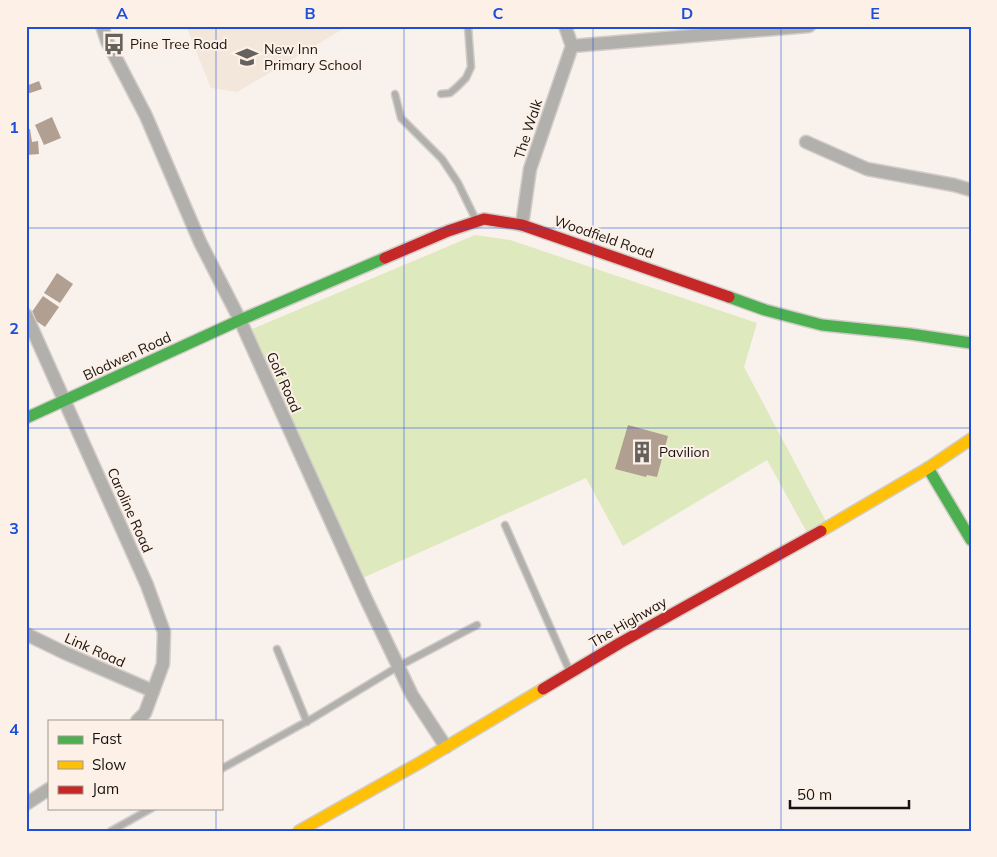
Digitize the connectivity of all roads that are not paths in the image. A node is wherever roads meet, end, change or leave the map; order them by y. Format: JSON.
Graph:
{"nodes":[{"id":1,"x":102,"y":26,"type":"edge"},
{"id":2,"x":468,"y":26,"type":"edge"},
{"id":3,"x":565,"y":26,"type":"edge"},
{"id":4,"x":808,"y":26,"type":"edge"},
{"id":5,"x":572,"y":46,"type":"junction"},
{"id":6,"x":395,"y":94,"type":"dead end"},
{"id":7,"x":441,"y":94,"type":"dead end"},
{"id":8,"x":806,"y":142,"type":"dead end"},
{"id":9,"x":971,"y":190,"type":"edge"},
{"id":10,"x":477,"y":221,"type":"junction"},
{"id":11,"x":522,"y":225,"type":"junction"},
{"id":12,"x":26,"y":315,"type":"edge"},
{"id":13,"x":240,"y":320,"type":"junction"},
{"id":14,"x":971,"y":330,"type":"edge"},
{"id":15,"x":967,"y":342,"type":"edge"},
{"id":16,"x":65,"y":401,"type":"junction"},
{"id":17,"x":26,"y":418,"type":"edge"},
{"id":18,"x":971,"y":439,"type":"edge"},
{"id":19,"x":928,"y":468,"type":"junction"},
{"id":20,"x":505,"y":525,"type":"dead end"},
{"id":21,"x":971,"y":540,"type":"edge"},
{"id":22,"x":477,"y":625,"type":"dead end"},
{"id":23,"x":26,"y":634,"type":"edge"},
{"id":24,"x":276,"y":649,"type":"dead end"},
{"id":25,"x":399,"y":666,"type":"junction"},
{"id":26,"x":570,"y":673,"type":"junction"},
{"id":27,"x":153,"y":691,"type":"junction"},
{"id":28,"x":138,"y":720,"type":"edge"},
{"id":29,"x":307,"y":722,"type":"junction"},
{"id":30,"x":446,"y":747,"type":"junction"},
{"id":31,"x":222,"y":768,"type":"edge"},
{"id":32,"x":48,"y":790,"type":"edge"},
{"id":33,"x":26,"y":804,"type":"edge"},
{"id":34,"x":148,"y":810,"type":"edge"},
{"id":35,"x":111,"y":831,"type":"edge"},
{"id":36,"x":299,"y":831,"type":"edge"}],
"edges":[{"from":1,"to":13,"type":"street","name":"Golf Road"},
{"from":2,"to":7,"type":"lane"},
{"from":3,"to":5,"type":"street"},
{"from":4,"to":5,"type":"street"},
{"from":5,"to":11,"type":"street","name":"The Walk"},
{"from":6,"to":10,"type":"lane"},
{"from":8,"to":9,"type":"street"},
{"from":10,"to":11,"type":"street","name":"Woodfield Road"},
{"from":10,"to":13,"type":"street","name":"Woodfield Road"},
{"from":11,"to":15,"type":"street","name":"Woodfield Road"},
{"from":12,"to":16,"type":"street","name":"Caroline Road"},
{"from":13,"to":16,"type":"street","name":"Blodwen Road"},
{"from":13,"to":25,"type":"street","name":"Golf Road"},
{"from":14,"to":15,"type":"street"},
{"from":16,"to":17,"type":"street","name":"Blodwen Road"},
{"from":16,"to":27,"type":"street","name":"Caroline Road"},
{"from":18,"to":19,"type":"street","name":"The Highway"},
{"from":19,"to":21,"type":"street"},
{"from":19,"to":26,"type":"street","name":"The Highway"},
{"from":20,"to":26,"type":"lane"},
{"from":22,"to":25,"type":"lane"},
{"from":23,"to":27,"type":"street","name":"Link Road"},
{"from":24,"to":29,"type":"lane"},
{"from":25,"to":29,"type":"lane"},
{"from":25,"to":30,"type":"street","name":"Golf Road"},
{"from":26,"to":30,"type":"street","name":"The Highway"},
{"from":27,"to":28,"type":"street","name":"Caroline Road"},
{"from":29,"to":31,"type":"lane"},
{"from":30,"to":36,"type":"street","name":"The Highway"},
{"from":32,"to":33,"type":"street"},
{"from":34,"to":35,"type":"lane"}]}
